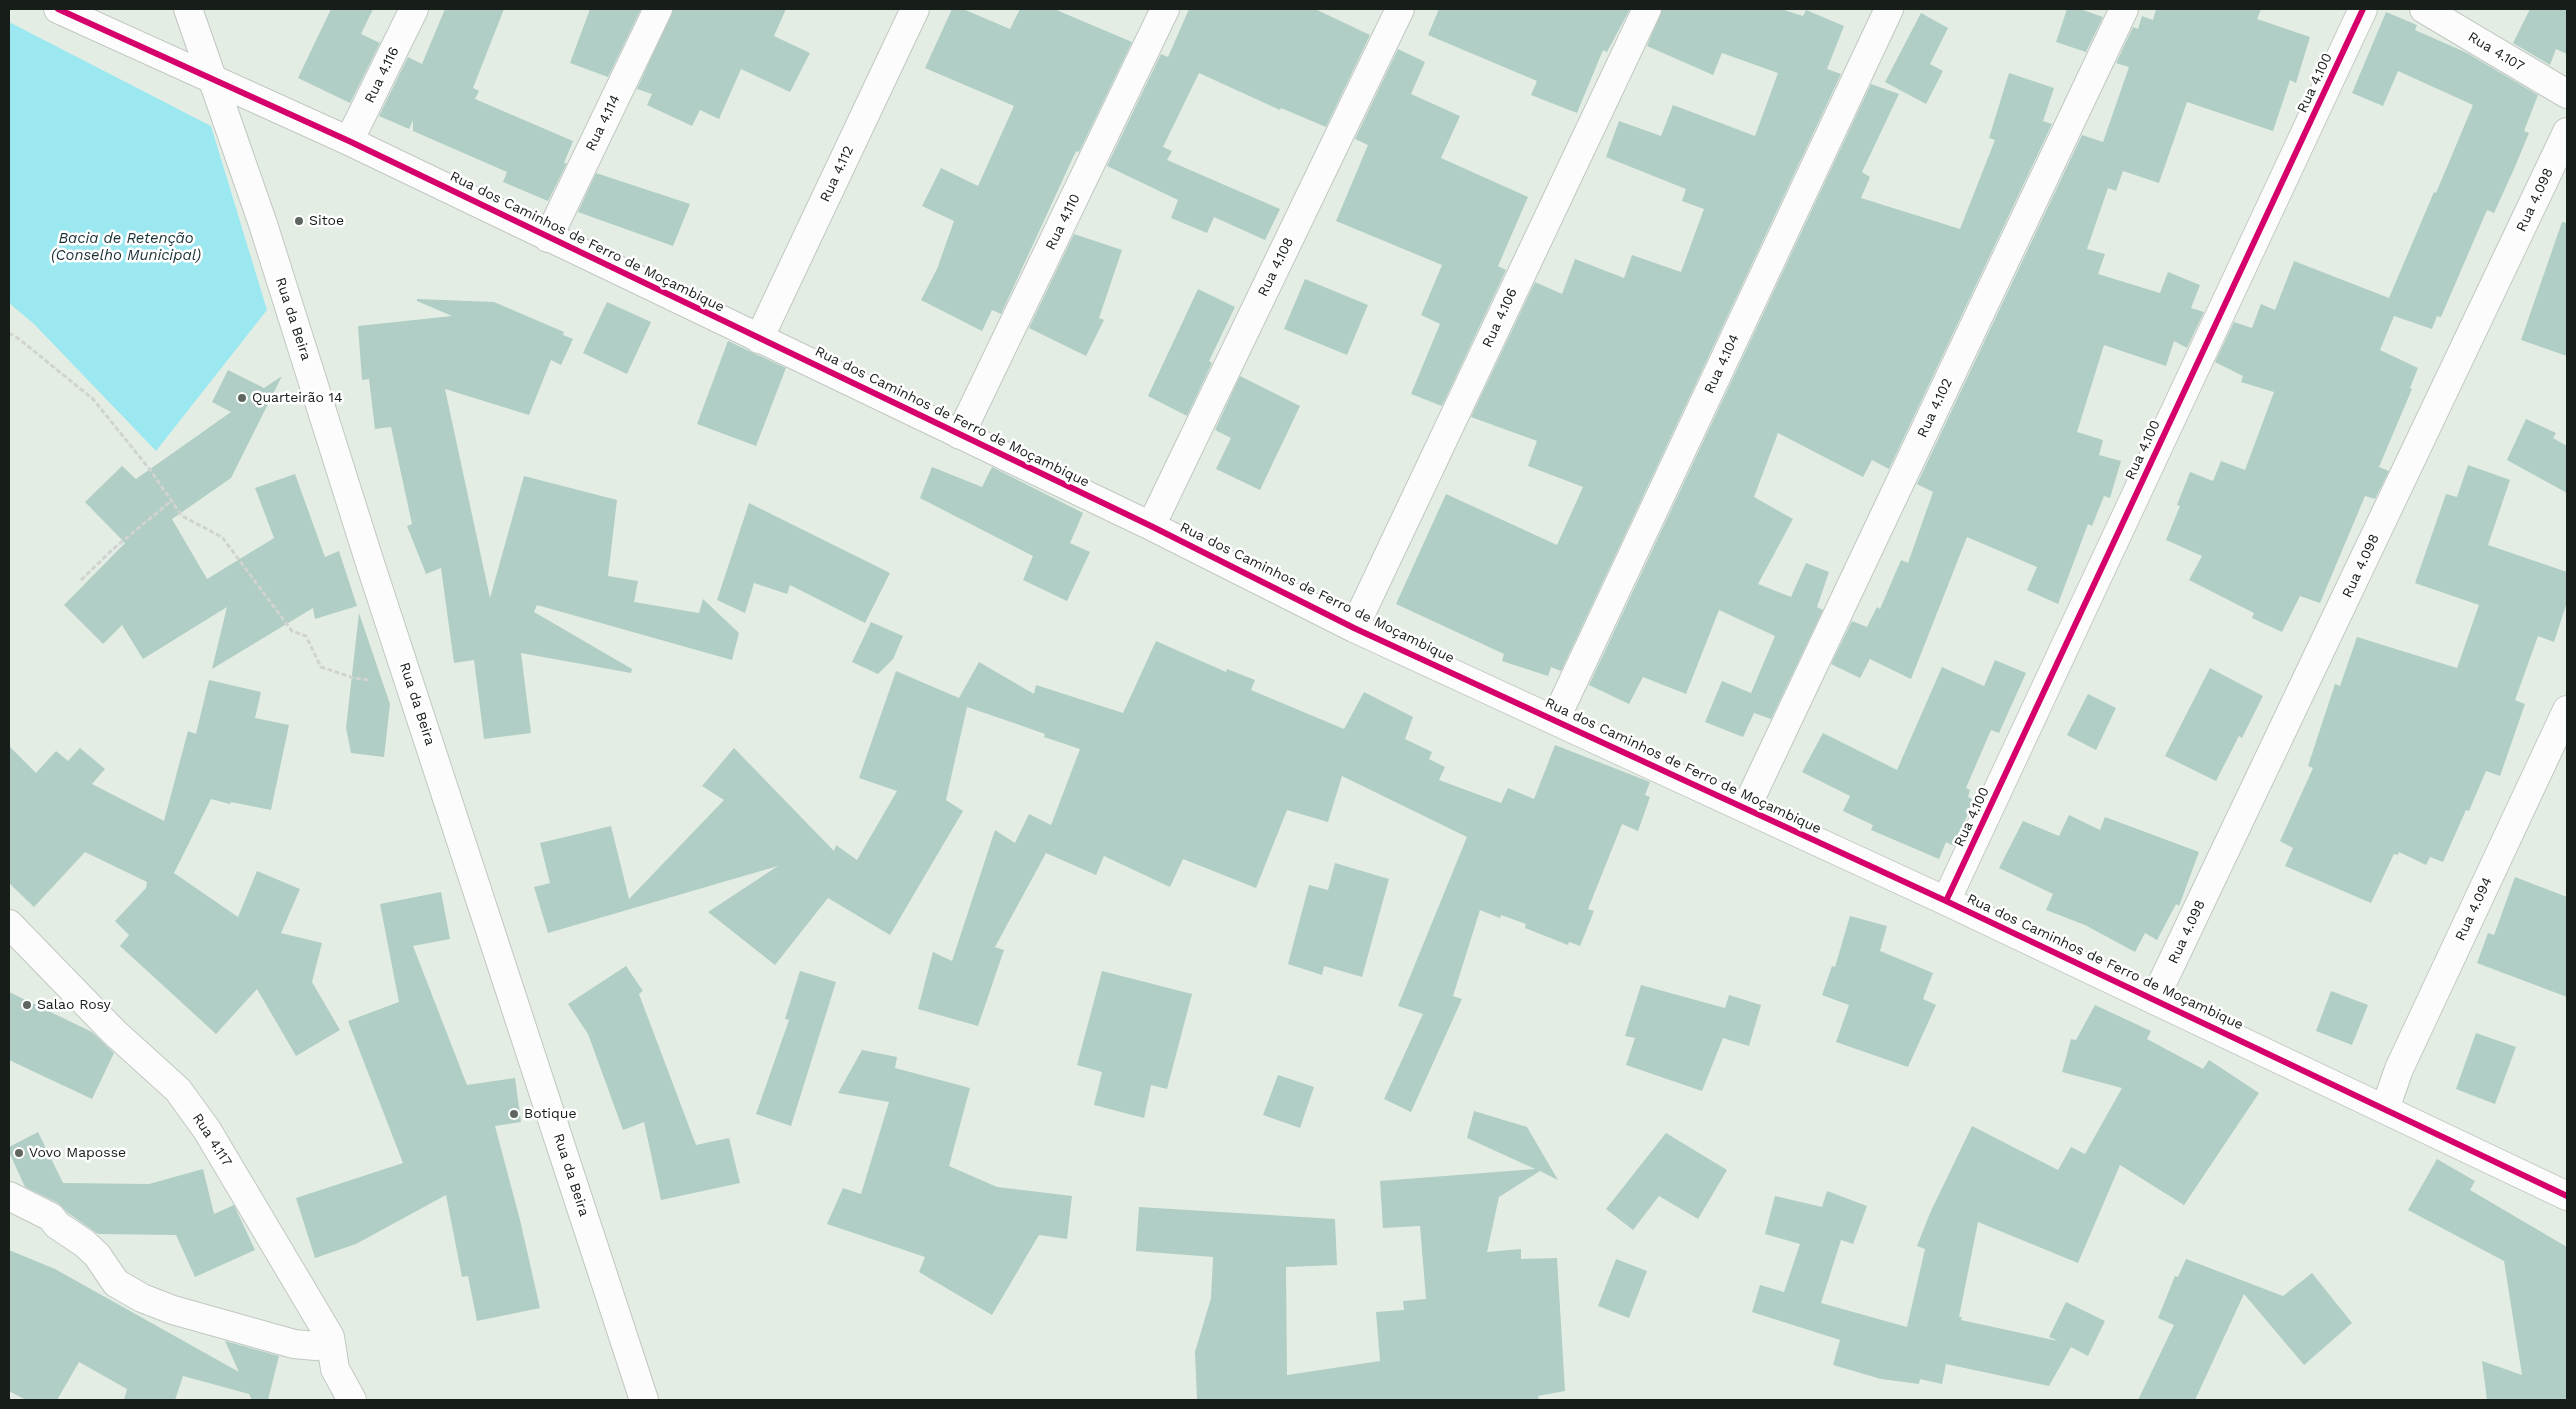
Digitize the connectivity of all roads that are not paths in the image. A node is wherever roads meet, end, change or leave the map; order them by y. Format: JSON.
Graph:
{"nodes":[{"id":1,"x":58,"y":9,"type":"edge"},
{"id":2,"x":188,"y":9,"type":"edge"},
{"id":3,"x":414,"y":9,"type":"edge"},
{"id":4,"x":658,"y":9,"type":"edge"},
{"id":5,"x":915,"y":9,"type":"edge"},
{"id":6,"x":1165,"y":9,"type":"edge"},
{"id":7,"x":1400,"y":9,"type":"edge"},
{"id":8,"x":1647,"y":9,"type":"edge"},
{"id":9,"x":1889,"y":9,"type":"edge"},
{"id":10,"x":2124,"y":9,"type":"edge"},
{"id":11,"x":2363,"y":9,"type":"edge"},
{"id":12,"x":2424,"y":9,"type":"edge"},
{"id":13,"x":211,"y":78,"type":"junction"},
{"id":14,"x":2567,"y":94,"type":"edge"},
{"id":15,"x":2567,"y":132,"type":"edge"},
{"id":16,"x":349,"y":141,"type":"junction"},
{"id":17,"x":548,"y":238,"type":"junction"},
{"id":18,"x":759,"y":339,"type":"junction"},
{"id":19,"x":960,"y":435,"type":"junction"},
{"id":20,"x":1151,"y":526,"type":"junction"},
{"id":21,"x":1354,"y":628,"type":"junction"},
{"id":22,"x":2567,"y":710,"type":"edge"},
{"id":23,"x":1555,"y":720,"type":"junction"},
{"id":24,"x":1746,"y":808,"type":"junction"},
{"id":25,"x":1946,"y":901,"type":"junction"},
{"id":26,"x":9,"y":924,"type":"edge"},
{"id":27,"x":2154,"y":1000,"type":"junction"},
{"id":28,"x":2385,"y":1109,"type":"junction"},
{"id":29,"x":9,"y":1196,"type":"edge"},
{"id":30,"x":2567,"y":1196,"type":"edge"},
{"id":31,"x":330,"y":1336,"type":"junction"},
{"id":32,"x":352,"y":1400,"type":"edge"},
{"id":33,"x":644,"y":1400,"type":"edge"}],
"edges":[{"from":1,"to":13,"type":"street","name":"Rua dos Caminhos de Ferro de Moçambique"},
{"from":2,"to":13,"type":"street","name":"Rua da Beira"},
{"from":3,"to":16,"type":"street","name":"Rua 4.116"},
{"from":4,"to":17,"type":"street","name":"Rua 4.114"},
{"from":5,"to":18,"type":"street","name":"Rua 4.112"},
{"from":6,"to":19,"type":"street","name":"Rua 4.110"},
{"from":7,"to":20,"type":"street","name":"Rua 4.108"},
{"from":8,"to":21,"type":"street","name":"Rua 4.106"},
{"from":9,"to":23,"type":"street","name":"Rua 4.104"},
{"from":10,"to":24,"type":"street","name":"Rua 4.102"},
{"from":11,"to":25,"type":"street","name":"Rua 4.100"},
{"from":12,"to":14,"type":"street","name":"Rua 4.107"},
{"from":13,"to":16,"type":"street","name":"Rua dos Caminhos de Ferro de Moçambique"},
{"from":13,"to":33,"type":"street","name":"Rua da Beira"},
{"from":15,"to":27,"type":"street","name":"Rua 4.098"},
{"from":16,"to":17,"type":"street","name":"Rua dos Caminhos de Ferro de Moçambique"},
{"from":17,"to":18,"type":"street","name":"Rua dos Caminhos de Ferro de Moçambique"},
{"from":18,"to":19,"type":"street","name":"Rua dos Caminhos de Ferro de Moçambique"},
{"from":19,"to":20,"type":"street","name":"Rua dos Caminhos de Ferro de Moçambique"},
{"from":20,"to":21,"type":"street","name":"Rua dos Caminhos de Ferro de Moçambique"},
{"from":21,"to":23,"type":"street","name":"Rua dos Caminhos de Ferro de Moçambique"},
{"from":22,"to":28,"type":"street","name":"Rua 4.094"},
{"from":23,"to":24,"type":"street","name":"Rua dos Caminhos de Ferro de Moçambique"},
{"from":24,"to":25,"type":"street","name":"Rua dos Caminhos de Ferro de Moçambique"},
{"from":25,"to":27,"type":"street","name":"Rua dos Caminhos de Ferro de Moçambique"},
{"from":26,"to":31,"type":"street","name":"Rua 4.117"},
{"from":27,"to":28,"type":"street","name":"Rua dos Caminhos de Ferro de Moçambique"},
{"from":28,"to":30,"type":"street","name":"Rua dos Caminhos de Ferro de Moçambique"},
{"from":29,"to":31,"type":"street"},
{"from":31,"to":32,"type":"street","name":"Rua 4.117"}]}
